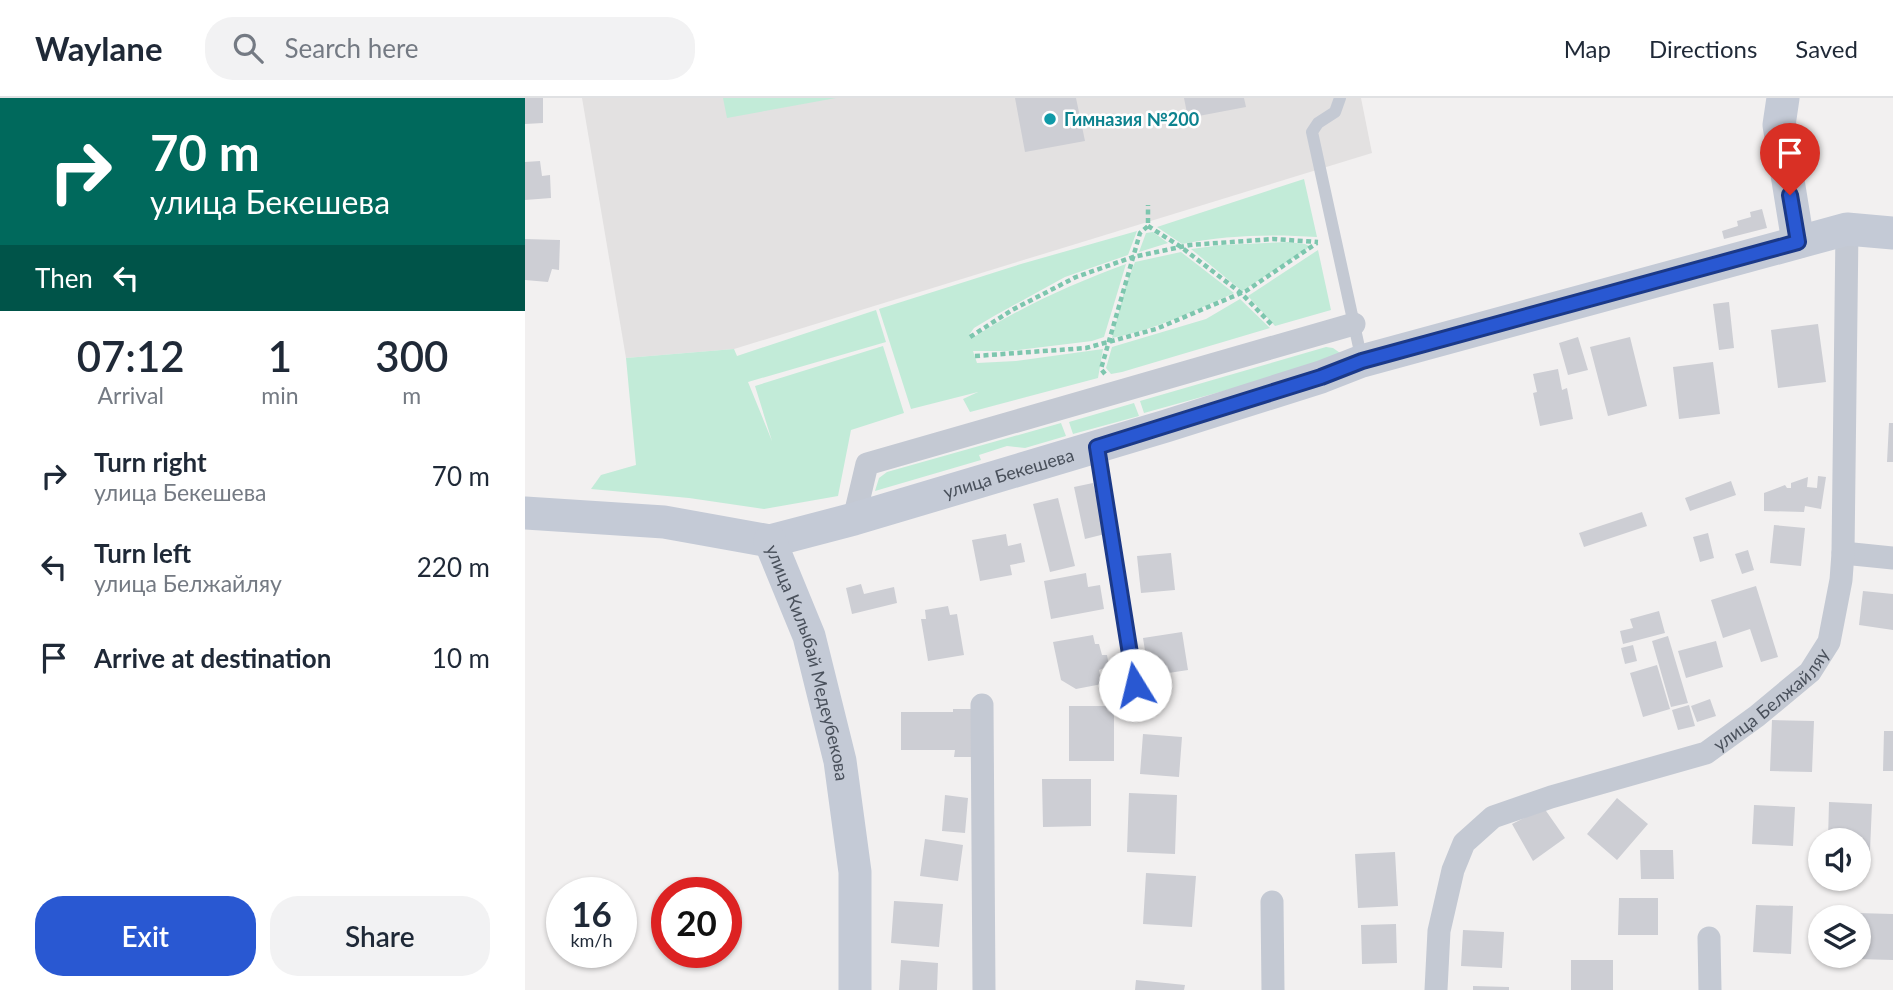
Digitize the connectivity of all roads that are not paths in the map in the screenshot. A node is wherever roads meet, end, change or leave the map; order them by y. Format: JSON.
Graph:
{"nodes":[{"id":1,"x":1340,"y":98,"type":"edge"},
{"id":2,"x":1777,"y":107,"type":"edge"},
{"id":3,"x":1847,"y":229,"type":"junction"},
{"id":4,"x":1893,"y":233,"type":"edge"},
{"id":5,"x":1798,"y":242,"type":"junction"},
{"id":6,"x":1354,"y":324,"type":"junction"},
{"id":7,"x":1362,"y":361,"type":"junction"},
{"id":8,"x":1097,"y":447,"type":"junction"},
{"id":9,"x":525,"y":513,"type":"edge"},
{"id":10,"x":854,"y":519,"type":"junction"},
{"id":11,"x":770,"y":541,"type":"junction"},
{"id":12,"x":1843,"y":553,"type":"junction"},
{"id":13,"x":1893,"y":558,"type":"edge"},
{"id":14,"x":1135,"y":685,"type":"dead end"},
{"id":15,"x":982,"y":705,"type":"dead end"},
{"id":16,"x":1272,"y":902,"type":"dead end"},
{"id":17,"x":1709,"y":937,"type":"dead end"},
{"id":18,"x":855,"y":990,"type":"edge"},
{"id":19,"x":984,"y":990,"type":"edge"},
{"id":20,"x":1273,"y":990,"type":"edge"},
{"id":21,"x":1436,"y":990,"type":"edge"},
{"id":22,"x":1710,"y":990,"type":"edge"}],
"edges":[{"from":1,"to":6,"type":"lane"},
{"from":2,"to":5,"type":"main road"},
{"from":3,"to":4,"type":"main road","name":"улица Бекешева"},
{"from":3,"to":5,"type":"main road","name":"улица Бекешева"},
{"from":3,"to":12,"type":"street","name":"улица Белжайляу"},
{"from":5,"to":7,"type":"main road","name":"улица Бекешева"},
{"from":6,"to":7,"type":"lane"},
{"from":6,"to":10,"type":"street"},
{"from":7,"to":8,"type":"main road","name":"улица Бекешева"},
{"from":8,"to":10,"type":"main road","name":"улица Бекешева"},
{"from":8,"to":14,"type":"lane"},
{"from":9,"to":11,"type":"main road","name":"улица Килыбай Медеубекова"},
{"from":10,"to":11,"type":"main road","name":"улица Бекешева"},
{"from":11,"to":18,"type":"main road","name":"улица Килыбай Медеубекова"},
{"from":12,"to":13,"type":"street"},
{"from":12,"to":21,"type":"street","name":"улица Белжайляу"},
{"from":15,"to":19,"type":"street"},
{"from":16,"to":20,"type":"street"},
{"from":17,"to":22,"type":"street"}]}
